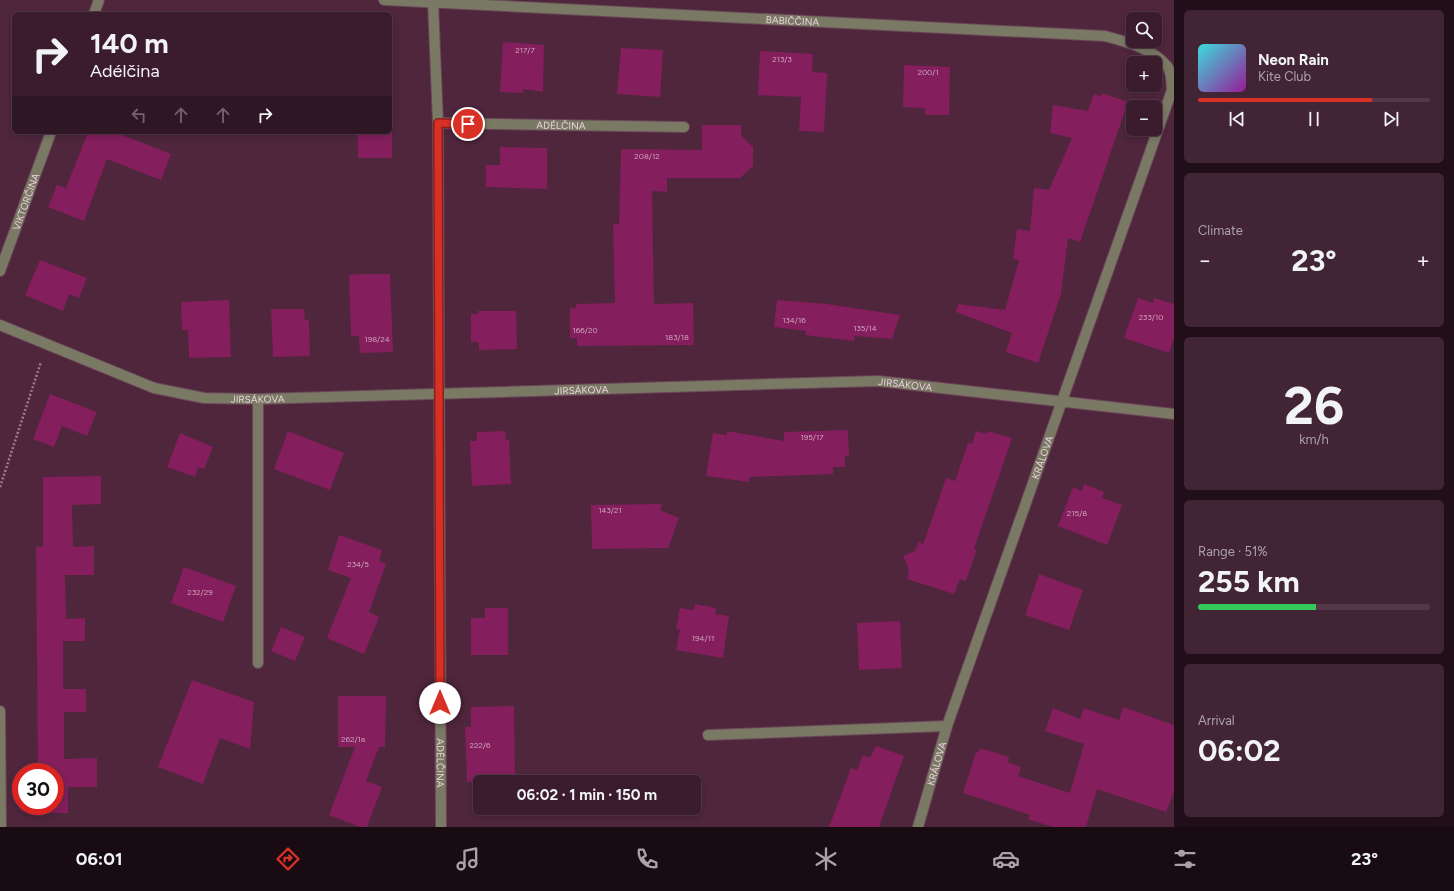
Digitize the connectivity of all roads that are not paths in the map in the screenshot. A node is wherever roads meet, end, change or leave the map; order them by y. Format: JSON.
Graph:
{"nodes":[{"id":1,"x":99,"y":0,"type":"edge"},
{"id":2,"x":384,"y":0,"type":"edge"},
{"id":3,"x":433,"y":2,"type":"junction"},
{"id":4,"x":95,"y":12,"type":"edge"},
{"id":5,"x":1173,"y":90,"type":"edge"},
{"id":6,"x":438,"y":123,"type":"junction"},
{"id":7,"x":684,"y":127,"type":"dead end"},
{"id":8,"x":50,"y":134,"type":"edge"},
{"id":9,"x":0,"y":271,"type":"edge"},
{"id":10,"x":0,"y":325,"type":"edge"},
{"id":11,"x":438,"y":394,"type":"junction"},
{"id":12,"x":258,"y":399,"type":"junction"},
{"id":13,"x":1063,"y":400,"type":"junction"},
{"id":14,"x":1174,"y":414,"type":"edge"},
{"id":15,"x":258,"y":663,"type":"dead end"},
{"id":16,"x":0,"y":711,"type":"edge"},
{"id":17,"x":947,"y":726,"type":"junction"},
{"id":18,"x":708,"y":735,"type":"dead end"},
{"id":19,"x":1,"y":827,"type":"edge"},
{"id":20,"x":441,"y":827,"type":"edge"},
{"id":21,"x":918,"y":827,"type":"edge"}],
"edges":[{"from":1,"to":4,"type":"street"},
{"from":2,"to":3,"type":"street","name":"BABIČČINA"},
{"from":3,"to":5,"type":"street","name":"BABIČČINA"},
{"from":3,"to":6,"type":"street","name":"ADÉLČINA"},
{"from":5,"to":13,"type":"street","name":"KRÁLOVA"},
{"from":6,"to":7,"type":"street","name":"ADÉLČINA"},
{"from":6,"to":11,"type":"street","name":"ADÉLČINA"},
{"from":8,"to":9,"type":"street","name":"VIKTORČINA"},
{"from":10,"to":12,"type":"street","name":"JIRSÁKOVA"},
{"from":11,"to":12,"type":"street","name":"JIRSÁKOVA"},
{"from":11,"to":13,"type":"street","name":"JIRSÁKOVA"},
{"from":11,"to":20,"type":"street","name":"ADÉLČINA"},
{"from":12,"to":15,"type":"street"},
{"from":13,"to":14,"type":"street","name":"JIRSÁKOVA"},
{"from":13,"to":17,"type":"street","name":"KRÁLOVA"},
{"from":16,"to":19,"type":"street"},
{"from":17,"to":18,"type":"street"},
{"from":17,"to":21,"type":"street","name":"KRÁLOVA"}]}
